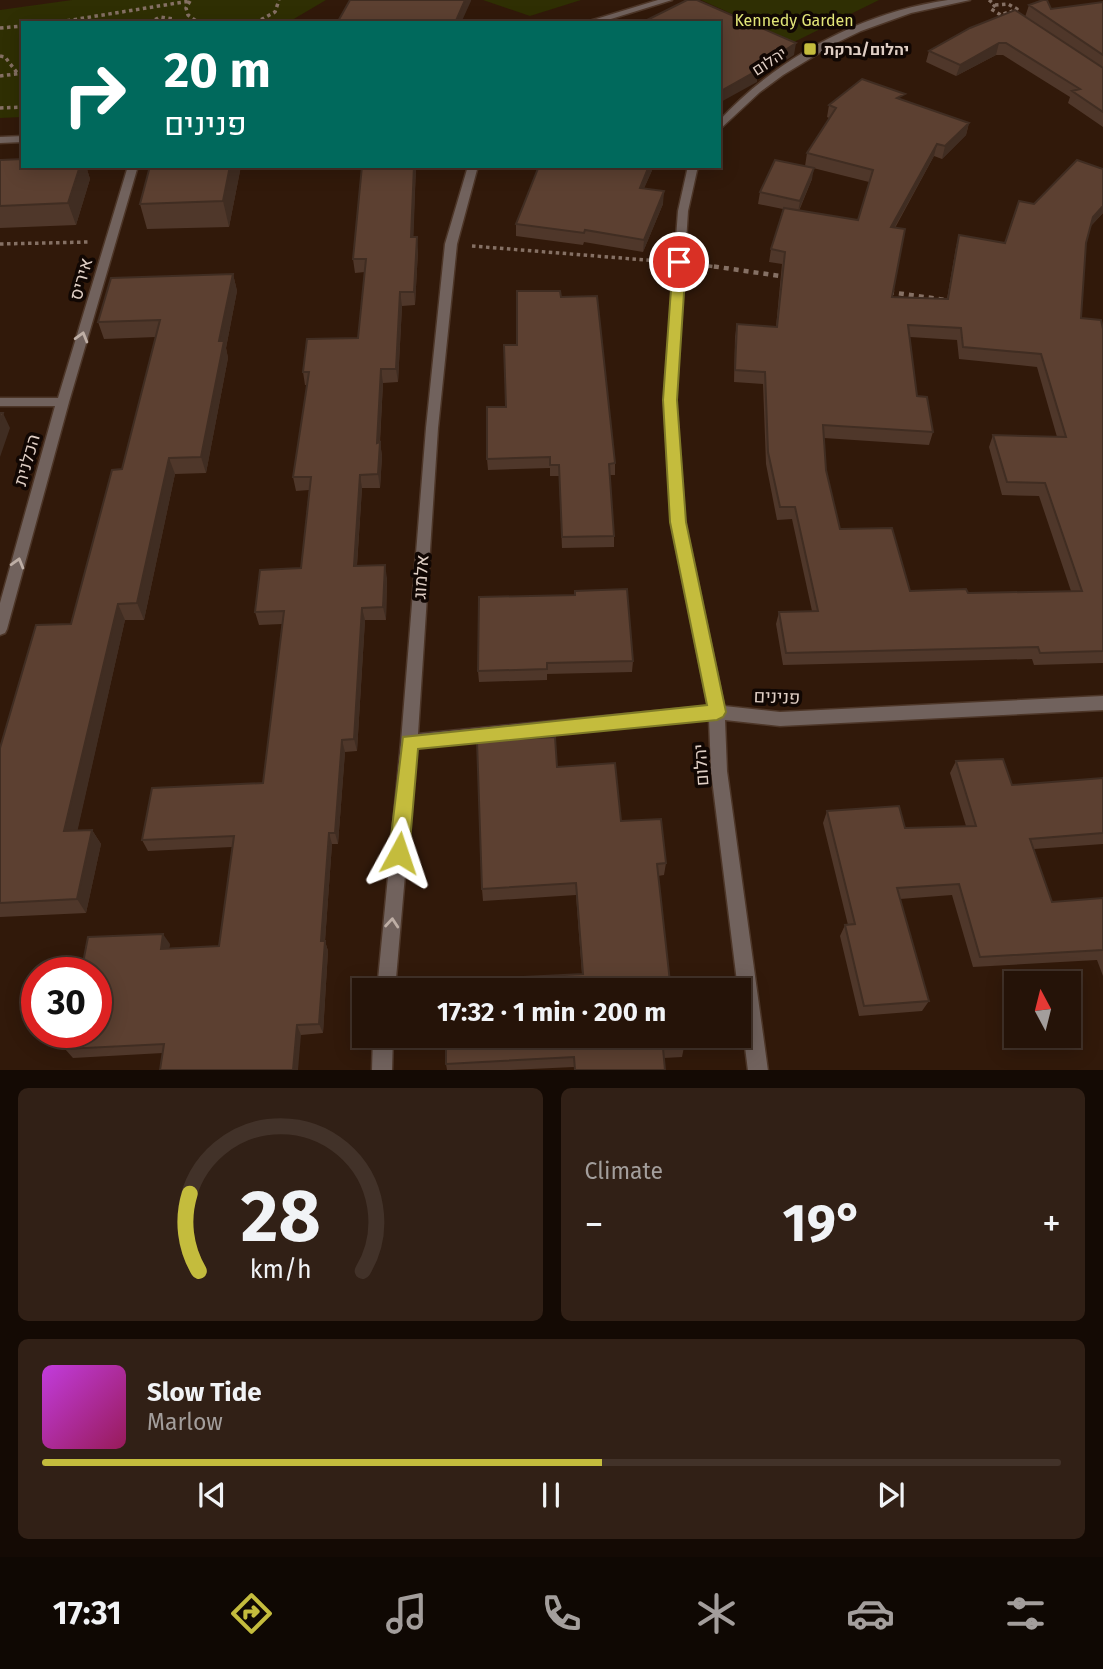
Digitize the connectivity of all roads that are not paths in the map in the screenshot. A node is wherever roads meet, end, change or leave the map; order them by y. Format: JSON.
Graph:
{"nodes":[{"id":1,"x":668,"y":0,"type":"edge"},
{"id":2,"x":966,"y":0,"type":"edge"},
{"id":3,"x":594,"y":21,"type":"edge"},
{"id":4,"x":721,"y":124,"type":"edge"},
{"id":5,"x":21,"y":139,"type":"edge"},
{"id":6,"x":0,"y":140,"type":"edge"},
{"id":7,"x":132,"y":168,"type":"edge"},
{"id":8,"x":472,"y":168,"type":"edge"},
{"id":9,"x":693,"y":168,"type":"edge"},
{"id":10,"x":0,"y":402,"type":"edge"},
{"id":11,"x":63,"y":402,"type":"junction"},
{"id":12,"x":0,"y":629,"type":"edge"},
{"id":13,"x":1103,"y":703,"type":"edge"},
{"id":14,"x":717,"y":712,"type":"junction"},
{"id":15,"x":409,"y":742,"type":"junction"},
{"id":16,"x":387,"y":978,"type":"edge"},
{"id":17,"x":383,"y":1048,"type":"edge"},
{"id":18,"x":382,"y":1070,"type":"edge"},
{"id":19,"x":758,"y":1070,"type":"edge"}],
"edges":[{"from":1,"to":3,"type":"street"},
{"from":2,"to":4,"type":"street","name":"יהלום"},
{"from":5,"to":6,"type":"street"},
{"from":11,"to":7,"type":"street","name":"איריס","one_way":true},
{"from":8,"to":15,"type":"street","name":"אלמוג"},
{"from":9,"to":14,"type":"street","name":"יהלום"},
{"from":10,"to":11,"type":"street"},
{"from":12,"to":11,"type":"street","name":"הכלנית","one_way":true},
{"from":13,"to":14,"type":"street","name":"פנינים"},
{"from":14,"to":15,"type":"street","name":"פנינים"},
{"from":14,"to":19,"type":"street","name":"יהלום"},
{"from":16,"to":15,"type":"street","name":"אלמוג","one_way":true},
{"from":17,"to":18,"type":"street"}]}
